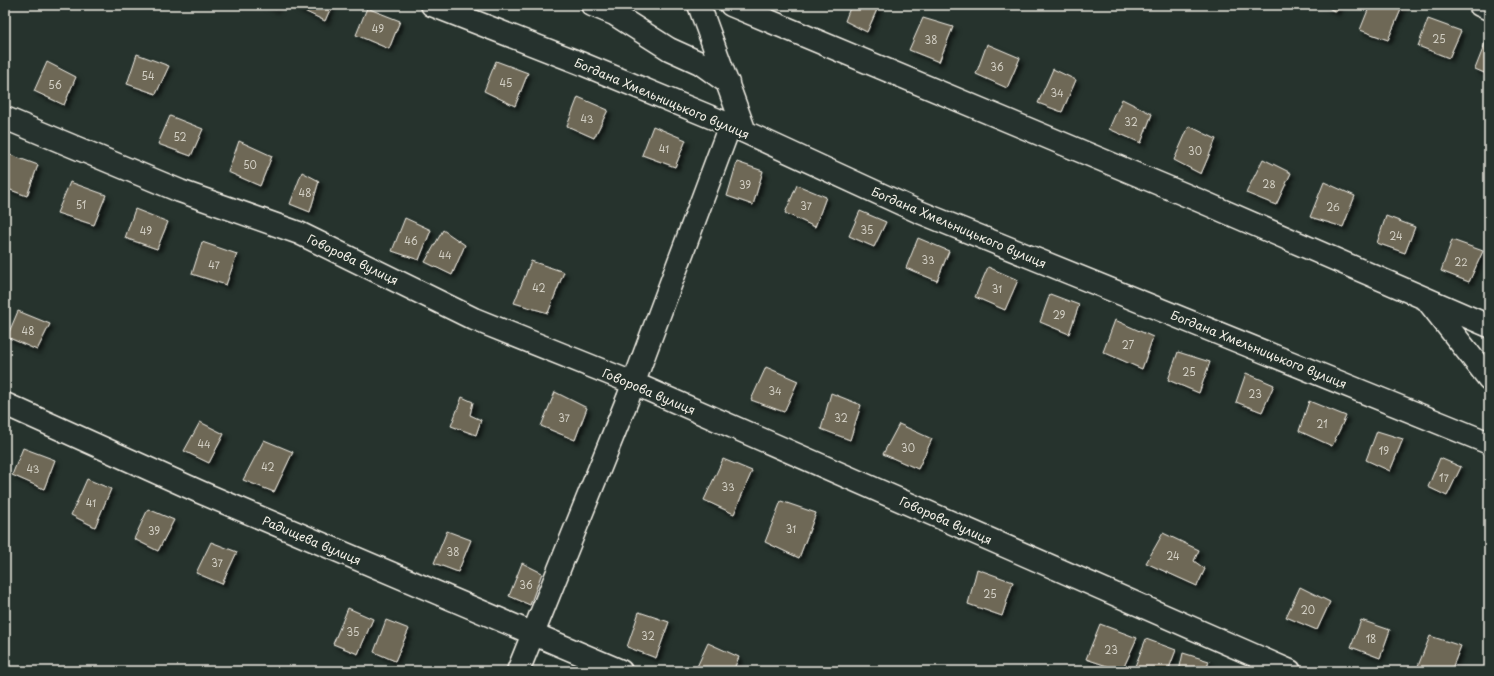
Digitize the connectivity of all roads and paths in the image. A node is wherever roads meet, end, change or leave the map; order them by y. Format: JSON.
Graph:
{"nodes":[{"id":1,"x":432,"y":5,"type":"edge"},
{"id":2,"x":592,"y":5,"type":"edge"},
{"id":3,"x":699,"y":5,"type":"edge"},
{"id":4,"x":731,"y":5,"type":"edge"},
{"id":5,"x":1480,"y":5,"type":"edge"},
{"id":6,"x":1489,"y":9,"type":"edge"},
{"id":7,"x":728,"y":83,"type":"junction"},
{"id":8,"x":5,"y":118,"type":"edge"},
{"id":9,"x":738,"y":128,"type":"junction"},
{"id":10,"x":1426,"y":298,"type":"junction"},
{"id":11,"x":1489,"y":326,"type":"edge"},
{"id":12,"x":1489,"y":379,"type":"edge"},
{"id":13,"x":634,"y":383,"type":"junction"},
{"id":14,"x":5,"y":404,"type":"edge"},
{"id":15,"x":1489,"y":443,"type":"edge"},
{"id":16,"x":533,"y":634,"type":"junction"},
{"id":17,"x":518,"y":671,"type":"edge"},
{"id":18,"x":621,"y":671,"type":"edge"},
{"id":19,"x":1290,"y":671,"type":"edge"}],
"edges":[{"from":1,"to":9,"type":"street","name":"Богдана Хмельницького вулиця"},
{"from":2,"to":7,"type":"street"},
{"from":3,"to":7,"type":"street"},
{"from":4,"to":10,"type":"street"},
{"from":5,"to":6,"type":"street"},
{"from":7,"to":9,"type":"street"},
{"from":8,"to":13,"type":"street","name":"Говорова вулиця"},
{"from":9,"to":13,"type":"street"},
{"from":9,"to":15,"type":"street","name":"Богдана Хмельницького вулиця"},
{"from":10,"to":11,"type":"street"},
{"from":10,"to":12,"type":"street"},
{"from":13,"to":16,"type":"street"},
{"from":13,"to":19,"type":"street","name":"Говорова вулиця"},
{"from":14,"to":16,"type":"street","name":"Радищева вулиця"},
{"from":16,"to":17,"type":"street"},
{"from":16,"to":18,"type":"street","name":"Радищева вулиця"}]}
